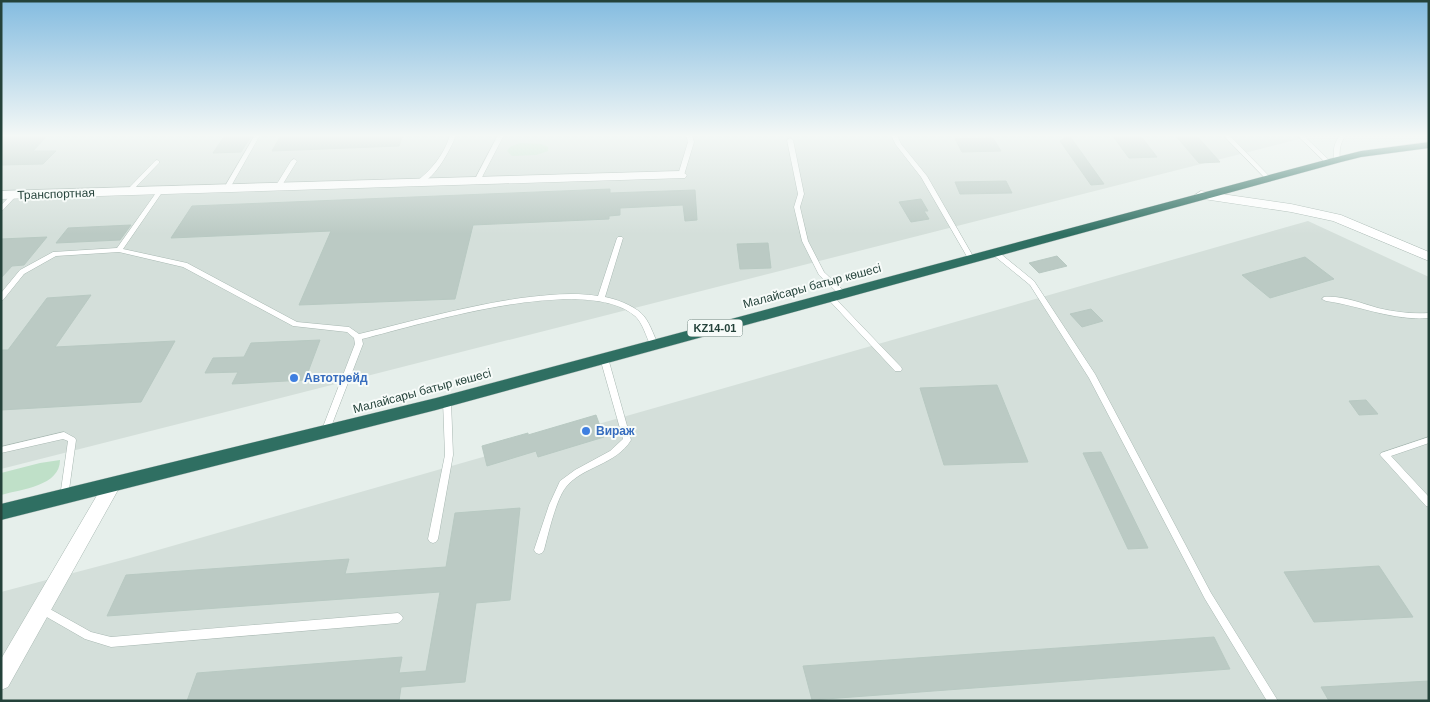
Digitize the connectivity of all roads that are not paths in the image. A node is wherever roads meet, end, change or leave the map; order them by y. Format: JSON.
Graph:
{"nodes":[{"id":1,"x":151,"y":168,"type":"edge"},
{"id":2,"x":239,"y":168,"type":"edge"},
{"id":3,"x":290,"y":168,"type":"edge"},
{"id":4,"x":436,"y":168,"type":"edge"},
{"id":5,"x":485,"y":168,"type":"edge"},
{"id":6,"x":683,"y":168,"type":"edge"},
{"id":7,"x":796,"y":168,"type":"edge"},
{"id":8,"x":917,"y":168,"type":"edge"},
{"id":9,"x":1258,"y":168,"type":"edge"},
{"id":10,"x":1307,"y":168,"type":"edge"},
{"id":11,"x":681,"y":175,"type":"joint"},
{"id":12,"x":1268,"y":178,"type":"junction"},
{"id":13,"x":477,"y":182,"type":"junction"},
{"id":14,"x":418,"y":183,"type":"junction"},
{"id":15,"x":278,"y":187,"type":"junction"},
{"id":16,"x":227,"y":188,"type":"junction"},
{"id":17,"x":129,"y":191,"type":"junction"},
{"id":18,"x":160,"y":191,"type":"junction"},
{"id":19,"x":1,"y":195,"type":"edge"},
{"id":20,"x":14,"y":195,"type":"junction"},
{"id":21,"x":1201,"y":195,"type":"junction"},
{"id":22,"x":1,"y":209,"type":"edge"},
{"id":23,"x":620,"y":238,"type":"dead end"},
{"id":24,"x":119,"y":250,"type":"junction"},
{"id":25,"x":994,"y":252,"type":"junction"},
{"id":26,"x":1429,"y":257,"type":"edge"},
{"id":27,"x":971,"y":258,"type":"junction"},
{"id":28,"x":836,"y":295,"type":"junction"},
{"id":29,"x":1,"y":298,"type":"edge"},
{"id":30,"x":601,"y":298,"type":"junction"},
{"id":31,"x":1326,"y":299,"type":"dead end"},
{"id":32,"x":1429,"y":315,"type":"edge"},
{"id":33,"x":358,"y":337,"type":"junction"},
{"id":34,"x":654,"y":344,"type":"junction"},
{"id":35,"x":604,"y":358,"type":"junction"},
{"id":36,"x":898,"y":369,"type":"dead end"},
{"id":37,"x":446,"y":401,"type":"junction"},
{"id":38,"x":325,"y":432,"type":"junction"},
{"id":39,"x":1429,"y":440,"type":"edge"},
{"id":40,"x":1,"y":450,"type":"edge"},
{"id":41,"x":112,"y":485,"type":"junction"},
{"id":42,"x":64,"y":497,"type":"junction"},
{"id":43,"x":1429,"y":503,"type":"edge"},
{"id":44,"x":1,"y":512,"type":"edge"},
{"id":45,"x":433,"y":539,"type":"dead end"},
{"id":46,"x":539,"y":550,"type":"dead end"},
{"id":47,"x":42,"y":609,"type":"junction"},
{"id":48,"x":398,"y":618,"type":"dead end"},
{"id":49,"x":1,"y":680,"type":"edge"},
{"id":50,"x":1273,"y":701,"type":"edge"}],
"edges":[{"from":1,"to":17,"type":"lane"},
{"from":2,"to":16,"type":"lane"},
{"from":3,"to":15,"type":"lane"},
{"from":4,"to":14,"type":"lane"},
{"from":5,"to":13,"type":"lane"},
{"from":6,"to":11,"type":"lane"},
{"from":7,"to":28,"type":"lane"},
{"from":8,"to":27,"type":"lane"},
{"from":9,"to":12,"type":"lane"},
{"from":10,"to":12,"type":"highway","name":"Малайсары батыр көшесі","number":"KZ14-01"},
{"from":11,"to":13,"type":"street","name":"Транспортная"},
{"from":12,"to":21,"type":"highway","name":"Малайсары батыр көшесі","number":"KZ14-01"},
{"from":13,"to":14,"type":"street","name":"Транспортная"},
{"from":14,"to":15,"type":"street","name":"Транспортная"},
{"from":15,"to":16,"type":"street","name":"Транспортная"},
{"from":16,"to":18,"type":"street","name":"Транспортная"},
{"from":17,"to":18,"type":"street","name":"Транспортная"},
{"from":17,"to":20,"type":"street","name":"Транспортная"},
{"from":18,"to":24,"type":"lane"},
{"from":19,"to":20,"type":"street","name":"Транспортная"},
{"from":20,"to":22,"type":"lane"},
{"from":21,"to":25,"type":"highway","name":"Малайсары батыр көшесі","number":"KZ14-01"},
{"from":21,"to":26,"type":"street"},
{"from":23,"to":30,"type":"lane"},
{"from":24,"to":29,"type":"lane"},
{"from":24,"to":33,"type":"lane"},
{"from":25,"to":27,"type":"highway","name":"Малайсары батыр көшесі","number":"KZ14-01"},
{"from":25,"to":50,"type":"lane"},
{"from":27,"to":28,"type":"highway","name":"Малайсары батыр көшесі","number":"KZ14-01"},
{"from":28,"to":34,"type":"highway","name":"Малайсары батыр көшесі","number":"KZ14-01"},
{"from":28,"to":36,"type":"lane"},
{"from":30,"to":33,"type":"lane"},
{"from":30,"to":34,"type":"lane"},
{"from":31,"to":32,"type":"lane"},
{"from":33,"to":38,"type":"lane"},
{"from":34,"to":35,"type":"highway","name":"Малайсары батыр көшесі","number":"KZ14-01"},
{"from":35,"to":37,"type":"highway","name":"Малайсары батыр көшесі","number":"KZ14-01"},
{"from":35,"to":46,"type":"lane"},
{"from":37,"to":38,"type":"highway","name":"Малайсары батыр көшесі","number":"KZ14-01"},
{"from":37,"to":45,"type":"lane"},
{"from":38,"to":41,"type":"highway","name":"Малайсары батыр көшесі","number":"KZ14-01"},
{"from":39,"to":43,"type":"lane"},
{"from":40,"to":42,"type":"lane"},
{"from":41,"to":42,"type":"highway","name":"Малайсары батыр көшесі","number":"KZ14-01"},
{"from":41,"to":47,"type":"street"},
{"from":42,"to":44,"type":"highway","name":"Малайсары батыр көшесі","number":"KZ14-01"},
{"from":47,"to":48,"type":"lane"},
{"from":47,"to":49,"type":"street"}]}
